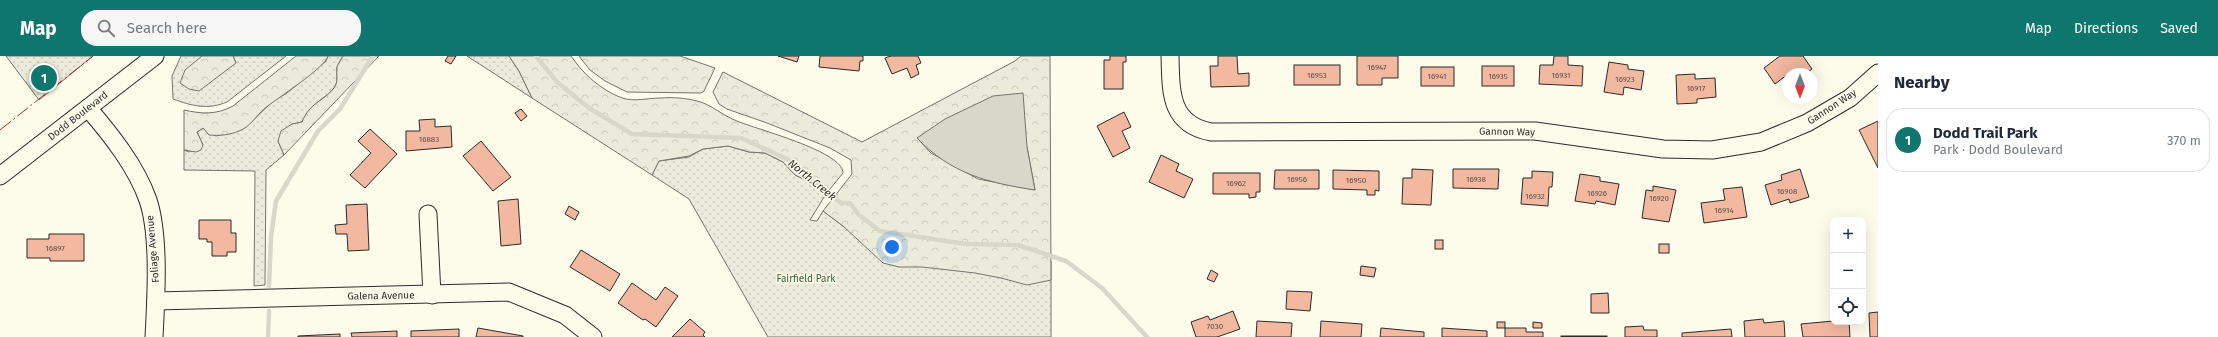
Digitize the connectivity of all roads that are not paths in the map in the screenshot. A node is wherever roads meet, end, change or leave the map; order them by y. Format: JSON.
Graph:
{"nodes":[{"id":1,"x":155,"y":56,"type":"edge"},
{"id":2,"x":1170,"y":56,"type":"edge"},
{"id":3,"x":1878,"y":73,"type":"edge"},
{"id":4,"x":88,"y":108,"type":"junction"},
{"id":5,"x":0,"y":176,"type":"edge"},
{"id":6,"x":428,"y":214,"type":"dead end"},
{"id":7,"x":432,"y":294,"type":"junction"},
{"id":8,"x":156,"y":301,"type":"junction"},
{"id":9,"x":154,"y":337,"type":"edge"},
{"id":10,"x":593,"y":337,"type":"edge"}],
"edges":[{"from":1,"to":4,"type":"street","name":"Dodd Boulevard"},
{"from":2,"to":3,"type":"street","name":"Gannon Way"},
{"from":4,"to":5,"type":"street","name":"Dodd Boulevard"},
{"from":4,"to":8,"type":"street","name":"Foliage Avenue"},
{"from":6,"to":7,"type":"street"},
{"from":7,"to":8,"type":"street","name":"Galena Avenue"},
{"from":7,"to":10,"type":"street","name":"Galena Avenue"},
{"from":8,"to":9,"type":"street","name":"Foliage Avenue"}]}
